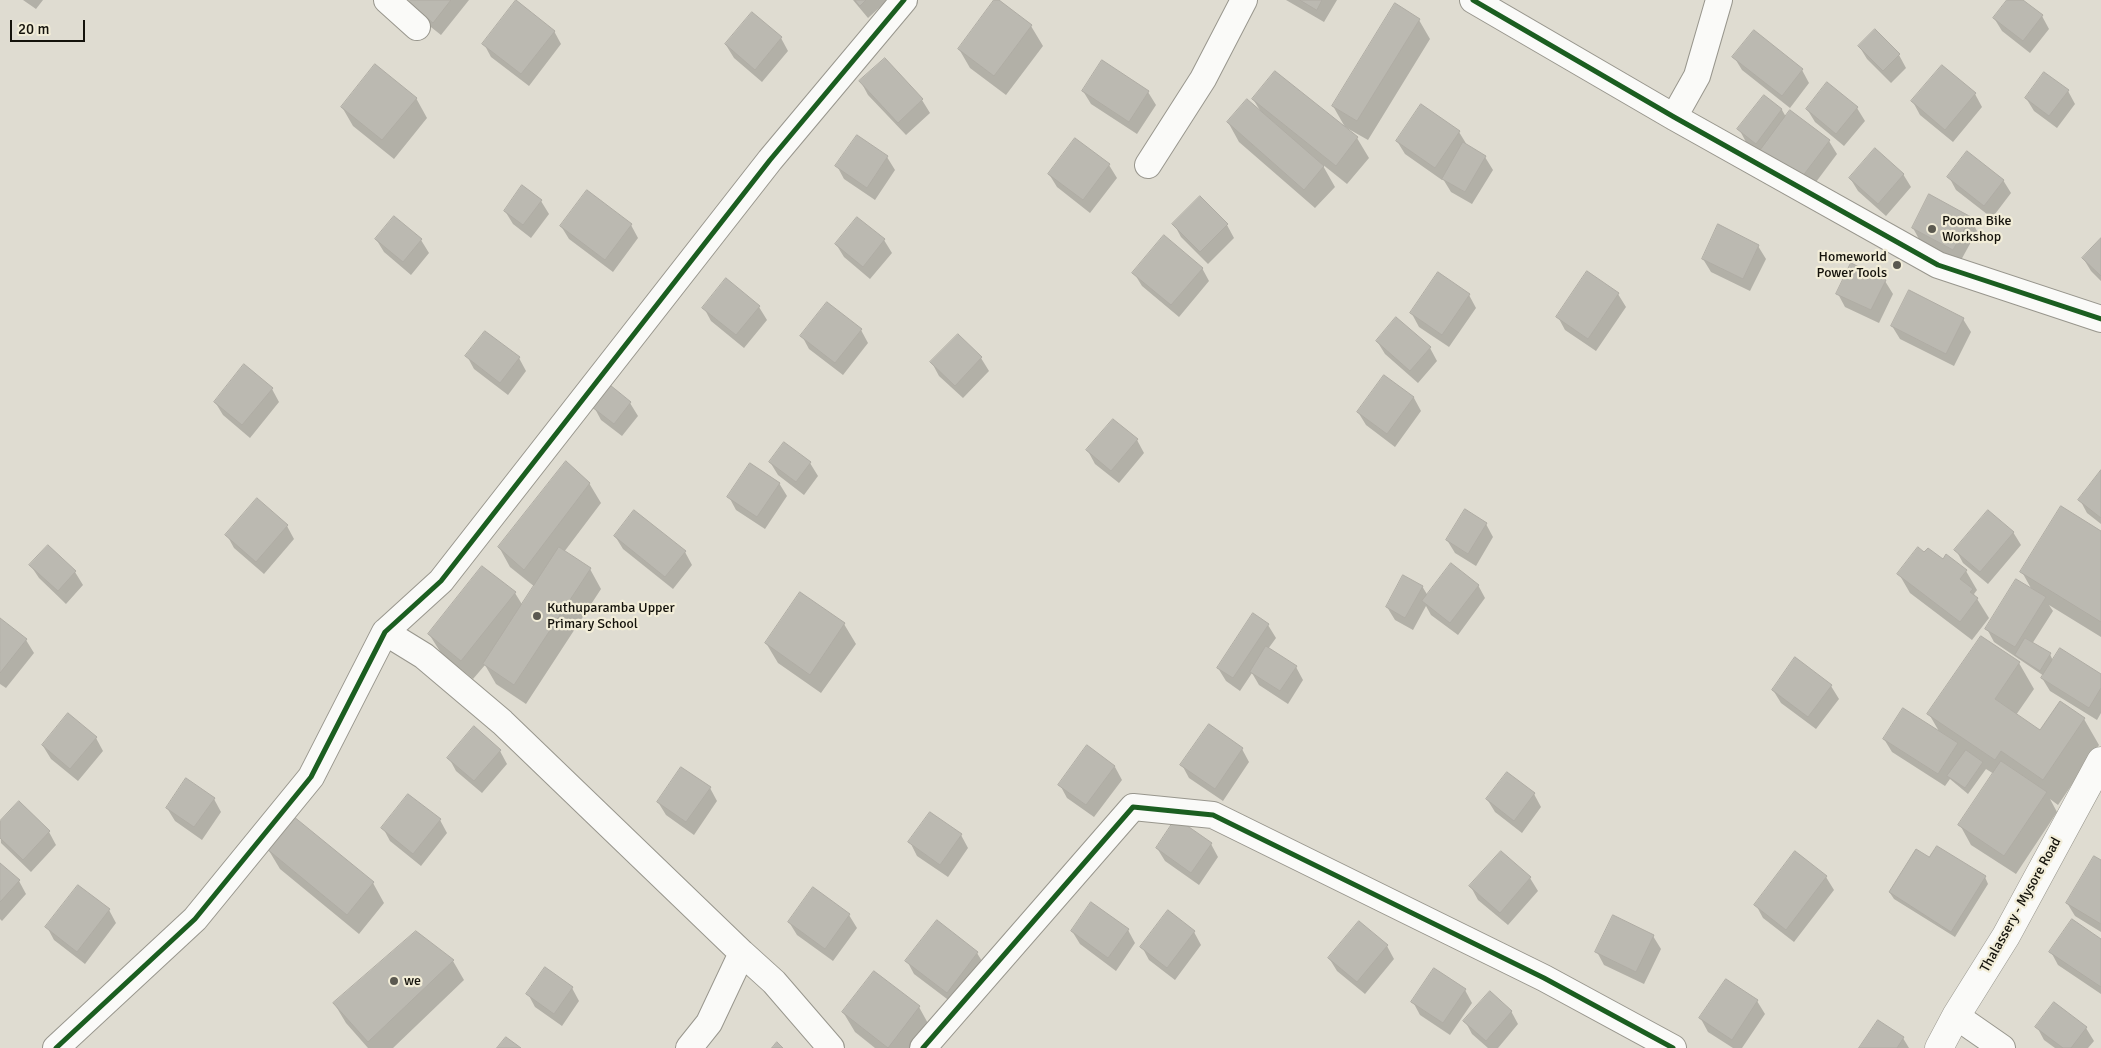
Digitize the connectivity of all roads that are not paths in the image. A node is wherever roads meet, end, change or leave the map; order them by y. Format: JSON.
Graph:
{"nodes":[{"id":1,"x":387,"y":0,"type":"edge"},
{"id":2,"x":904,"y":0,"type":"edge"},
{"id":3,"x":1244,"y":0,"type":"edge"},
{"id":4,"x":1473,"y":0,"type":"edge"},
{"id":5,"x":1719,"y":0,"type":"edge"},
{"id":6,"x":418,"y":27,"type":"dead end"},
{"id":7,"x":1674,"y":117,"type":"junction"},
{"id":8,"x":1148,"y":165,"type":"dead end"},
{"id":9,"x":2101,"y":319,"type":"edge"},
{"id":10,"x":385,"y":632,"type":"junction"},
{"id":11,"x":2101,"y":761,"type":"edge"},
{"id":12,"x":742,"y":953,"type":"junction"},
{"id":13,"x":1956,"y":1016,"type":"junction"},
{"id":14,"x":56,"y":1048,"type":"edge"},
{"id":15,"x":689,"y":1048,"type":"edge"},
{"id":16,"x":831,"y":1048,"type":"edge"},
{"id":17,"x":923,"y":1048,"type":"edge"},
{"id":18,"x":1673,"y":1048,"type":"edge"},
{"id":19,"x":1939,"y":1048,"type":"edge"},
{"id":20,"x":2002,"y":1048,"type":"edge"}],
"edges":[{"from":1,"to":6,"type":"street"},
{"from":2,"to":10,"type":"street"},
{"from":3,"to":8,"type":"street"},
{"from":4,"to":7,"type":"street"},
{"from":5,"to":7,"type":"street"},
{"from":7,"to":9,"type":"street"},
{"from":10,"to":12,"type":"street"},
{"from":10,"to":14,"type":"street"},
{"from":11,"to":13,"type":"main road","name":"Thalassery - Mysore Road"},
{"from":12,"to":15,"type":"street"},
{"from":12,"to":16,"type":"street"},
{"from":13,"to":19,"type":"main road","name":"Thalassery - Mysore Road"},
{"from":13,"to":20,"type":"street"},
{"from":17,"to":18,"type":"street"}]}
